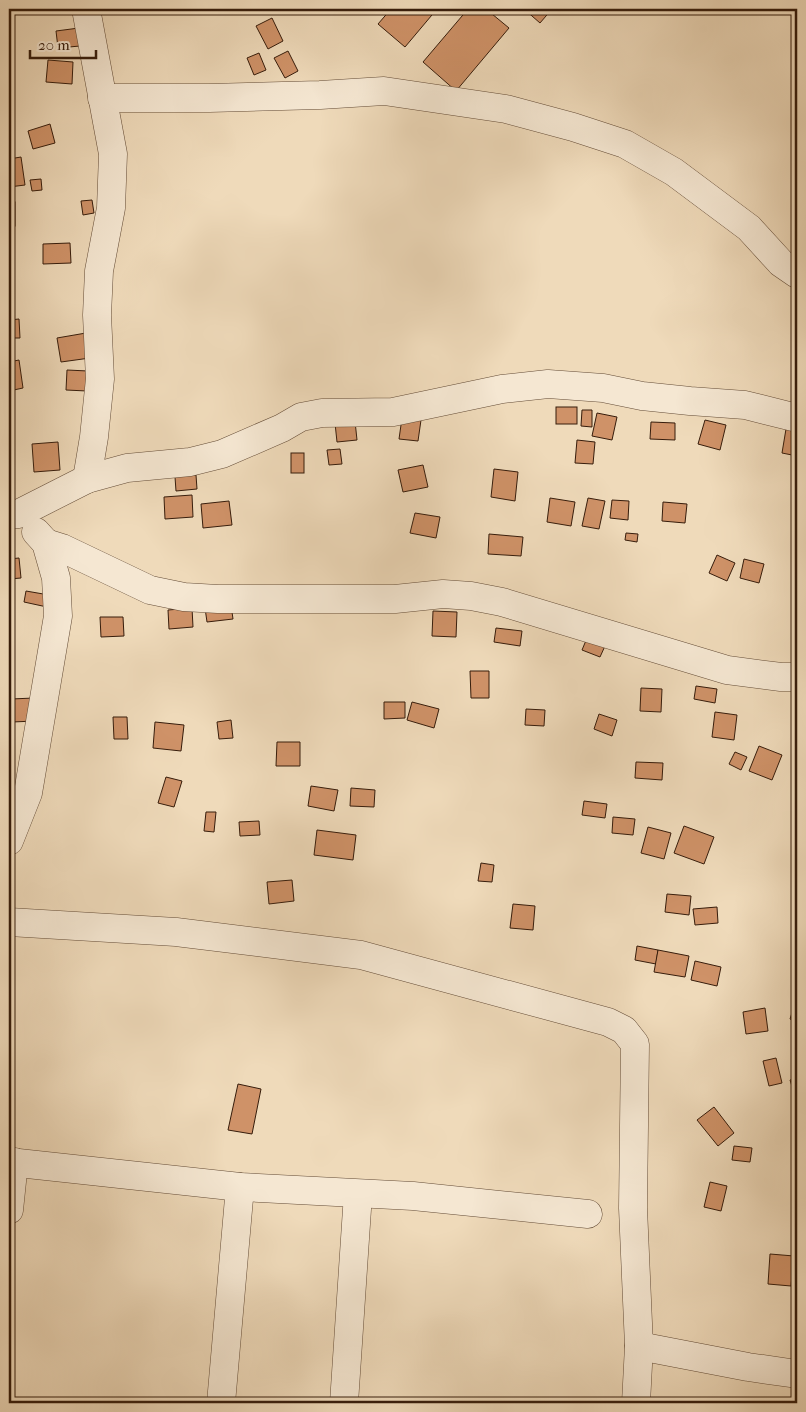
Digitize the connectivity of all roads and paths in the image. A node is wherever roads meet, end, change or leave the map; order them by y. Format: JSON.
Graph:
{"nodes":[{"id":1,"x":86,"y":9,"type":"edge"},
{"id":2,"x":102,"y":98,"type":"junction"},
{"id":3,"x":797,"y":274,"type":"edge"},
{"id":4,"x":797,"y":418,"type":"edge"},
{"id":5,"x":87,"y":479,"type":"junction"},
{"id":6,"x":12,"y":508,"type":"edge"},
{"id":7,"x":46,"y":543,"type":"junction"},
{"id":8,"x":797,"y":678,"type":"edge"},
{"id":9,"x":9,"y":841,"type":"edge"},
{"id":10,"x":9,"y":922,"type":"edge"},
{"id":11,"x":11,"y":1162,"type":"edge"},
{"id":12,"x":240,"y":1187,"type":"junction"},
{"id":13,"x":358,"y":1194,"type":"junction"},
{"id":14,"x":9,"y":1210,"type":"edge"},
{"id":15,"x":588,"y":1214,"type":"dead end"},
{"id":16,"x":639,"y":1346,"type":"junction"},
{"id":17,"x":797,"y":1374,"type":"edge"},
{"id":18,"x":221,"y":1403,"type":"edge"},
{"id":19,"x":344,"y":1403,"type":"edge"},
{"id":20,"x":636,"y":1403,"type":"edge"}],
"edges":[{"from":1,"to":2,"type":"street"},
{"from":2,"to":3,"type":"street"},
{"from":2,"to":5,"type":"street"},
{"from":4,"to":5,"type":"street"},
{"from":5,"to":6,"type":"street"},
{"from":6,"to":7,"type":"street"},
{"from":7,"to":8,"type":"street"},
{"from":7,"to":9,"type":"street"},
{"from":10,"to":16,"type":"street"},
{"from":11,"to":12,"type":"street"},
{"from":11,"to":14,"type":"street"},
{"from":12,"to":13,"type":"street"},
{"from":12,"to":18,"type":"street"},
{"from":13,"to":15,"type":"street"},
{"from":13,"to":19,"type":"street"},
{"from":16,"to":17,"type":"street"},
{"from":16,"to":20,"type":"street"}]}
